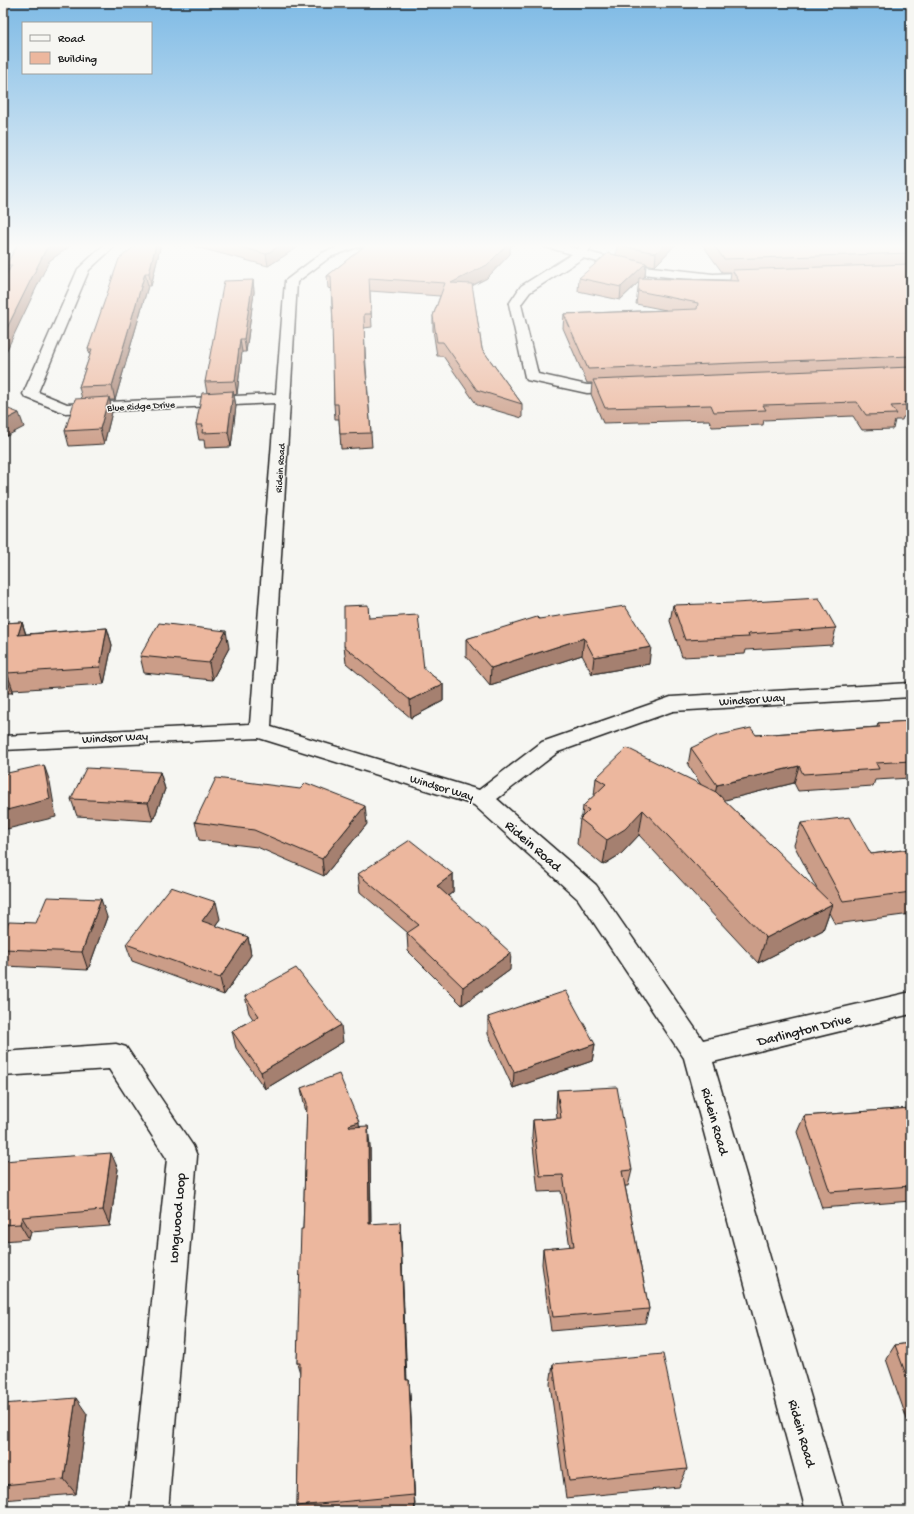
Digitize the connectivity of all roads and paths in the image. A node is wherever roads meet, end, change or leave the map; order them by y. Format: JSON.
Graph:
{"nodes":[{"id":1,"x":64,"y":315,"type":"edge"},
{"id":2,"x":289,"y":315,"type":"edge"},
{"id":3,"x":517,"y":315,"type":"edge"},
{"id":4,"x":634,"y":387,"type":"edge"},
{"id":5,"x":284,"y":398,"type":"junction"},
{"id":6,"x":911,"y":690,"type":"edge"},
{"id":7,"x":260,"y":731,"type":"junction"},
{"id":8,"x":3,"y":743,"type":"edge"},
{"id":9,"x":482,"y":799,"type":"junction"},
{"id":10,"x":911,"y":1003,"type":"edge"},
{"id":11,"x":697,"y":1054,"type":"junction"},
{"id":12,"x":3,"y":1064,"type":"edge"},
{"id":13,"x":150,"y":1511,"type":"edge"},
{"id":14,"x":825,"y":1511,"type":"edge"}],
"edges":[{"from":1,"to":5,"type":"street","name":"Blue Ridge Drive"},
{"from":2,"to":5,"type":"street","name":"Ridein Road"},
{"from":3,"to":4,"type":"street"},
{"from":5,"to":7,"type":"street","name":"Ridein Road"},
{"from":6,"to":9,"type":"street","name":"Windsor Way"},
{"from":7,"to":8,"type":"street","name":"Windsor Way"},
{"from":7,"to":9,"type":"street","name":"Windsor Way"},
{"from":9,"to":11,"type":"street","name":"Ridein Road"},
{"from":10,"to":11,"type":"street","name":"Darlington Drive"},
{"from":11,"to":14,"type":"street","name":"Ridein Road"},
{"from":12,"to":13,"type":"street","name":"Longwood Loop"}]}
